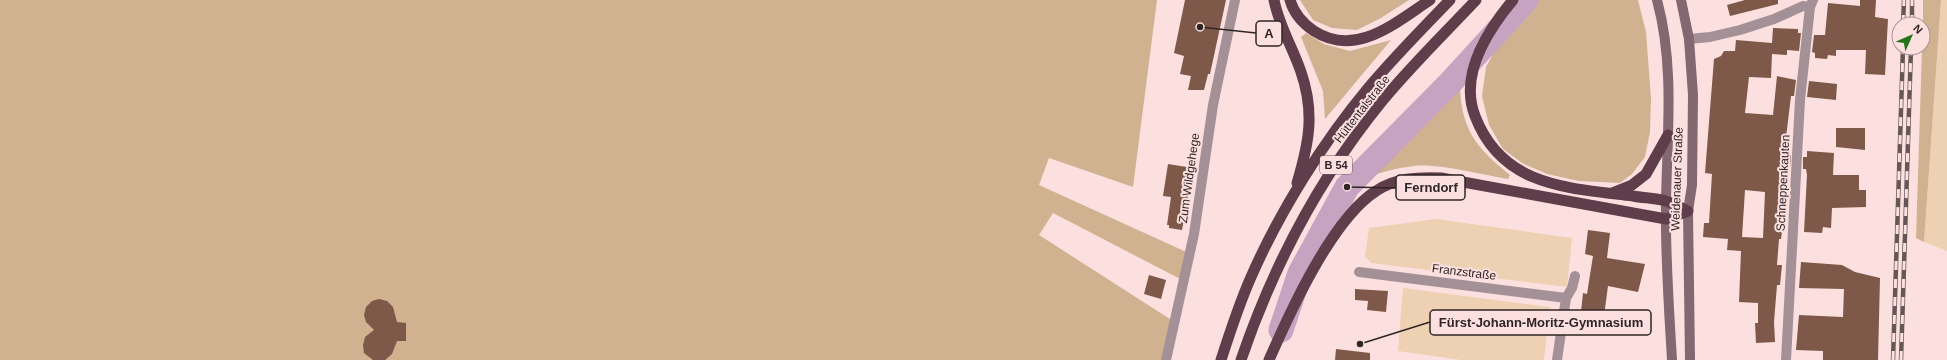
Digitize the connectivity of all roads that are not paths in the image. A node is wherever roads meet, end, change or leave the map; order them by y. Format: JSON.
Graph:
{"nodes":[{"id":1,"x":1235,"y":0,"type":"edge"},
{"id":2,"x":1274,"y":0,"type":"edge"},
{"id":3,"x":1290,"y":0,"type":"edge"},
{"id":4,"x":1430,"y":0,"type":"edge"},
{"id":5,"x":1450,"y":0,"type":"edge"},
{"id":6,"x":1476,"y":0,"type":"edge"},
{"id":7,"x":1513,"y":0,"type":"edge"},
{"id":8,"x":1657,"y":0,"type":"edge"},
{"id":9,"x":1681,"y":0,"type":"edge"},
{"id":10,"x":1811,"y":3,"type":"edge"},
{"id":11,"x":1689,"y":39,"type":"junction"},
{"id":12,"x":1668,"y":135,"type":"junction"},
{"id":13,"x":1612,"y":194,"type":"junction"},
{"id":14,"x":1293,"y":198,"type":"junction"},
{"id":15,"x":1666,"y":201,"type":"junction"},
{"id":16,"x":1688,"y":211,"type":"junction"},
{"id":17,"x":1666,"y":219,"type":"junction"},
{"id":18,"x":1359,"y":272,"type":"dead end"},
{"id":19,"x":1575,"y":276,"type":"dead end"},
{"id":20,"x":1566,"y":298,"type":"junction"},
{"id":21,"x":1166,"y":360,"type":"edge"},
{"id":22,"x":1221,"y":360,"type":"edge"},
{"id":23,"x":1241,"y":360,"type":"edge"},
{"id":24,"x":1269,"y":360,"type":"edge"},
{"id":25,"x":1557,"y":360,"type":"edge"},
{"id":26,"x":1672,"y":360,"type":"edge"},
{"id":27,"x":1690,"y":360,"type":"edge"},
{"id":28,"x":1786,"y":360,"type":"edge"}],
"edges":[{"from":1,"to":21,"type":"street","name":"Zum Wildgehege"},
{"from":2,"to":14,"type":"highway"},
{"from":3,"to":4,"type":"highway"},
{"from":5,"to":14,"type":"highway","name":"Hüttentalstraße","number":"B 54"},
{"from":6,"to":23,"type":"highway","name":"Hüttentalstraße","number":"B 54"},
{"from":7,"to":13,"type":"highway"},
{"from":8,"to":12,"type":"main road","name":"Weidenauer Straße"},
{"from":9,"to":11,"type":"main road","name":"Weidenauer Straße"},
{"from":10,"to":11,"type":"street","name":"Schneppenkauten"},
{"from":10,"to":28,"type":"street","name":"Schneppenkauten"},
{"from":11,"to":16,"type":"main road","name":"Weidenauer Straße"},
{"from":12,"to":13,"type":"highway"},
{"from":12,"to":15,"type":"main road","name":"Weidenauer Straße"},
{"from":13,"to":15,"type":"highway"},
{"from":14,"to":22,"type":"highway","name":"Hüttentalstraße","number":"B 54"},
{"from":15,"to":16,"type":"highway"},
{"from":15,"to":17,"type":"main road","name":"Weidenauer Straße"},
{"from":16,"to":17,"type":"highway"},
{"from":16,"to":27,"type":"main road","name":"Weidenauer Straße"},
{"from":17,"to":24,"type":"highway"},
{"from":17,"to":26,"type":"main road","name":"Weidenauer Straße"},
{"from":18,"to":20,"type":"street","name":"Franzstraße"},
{"from":19,"to":20,"type":"street"},
{"from":20,"to":25,"type":"street"}]}
